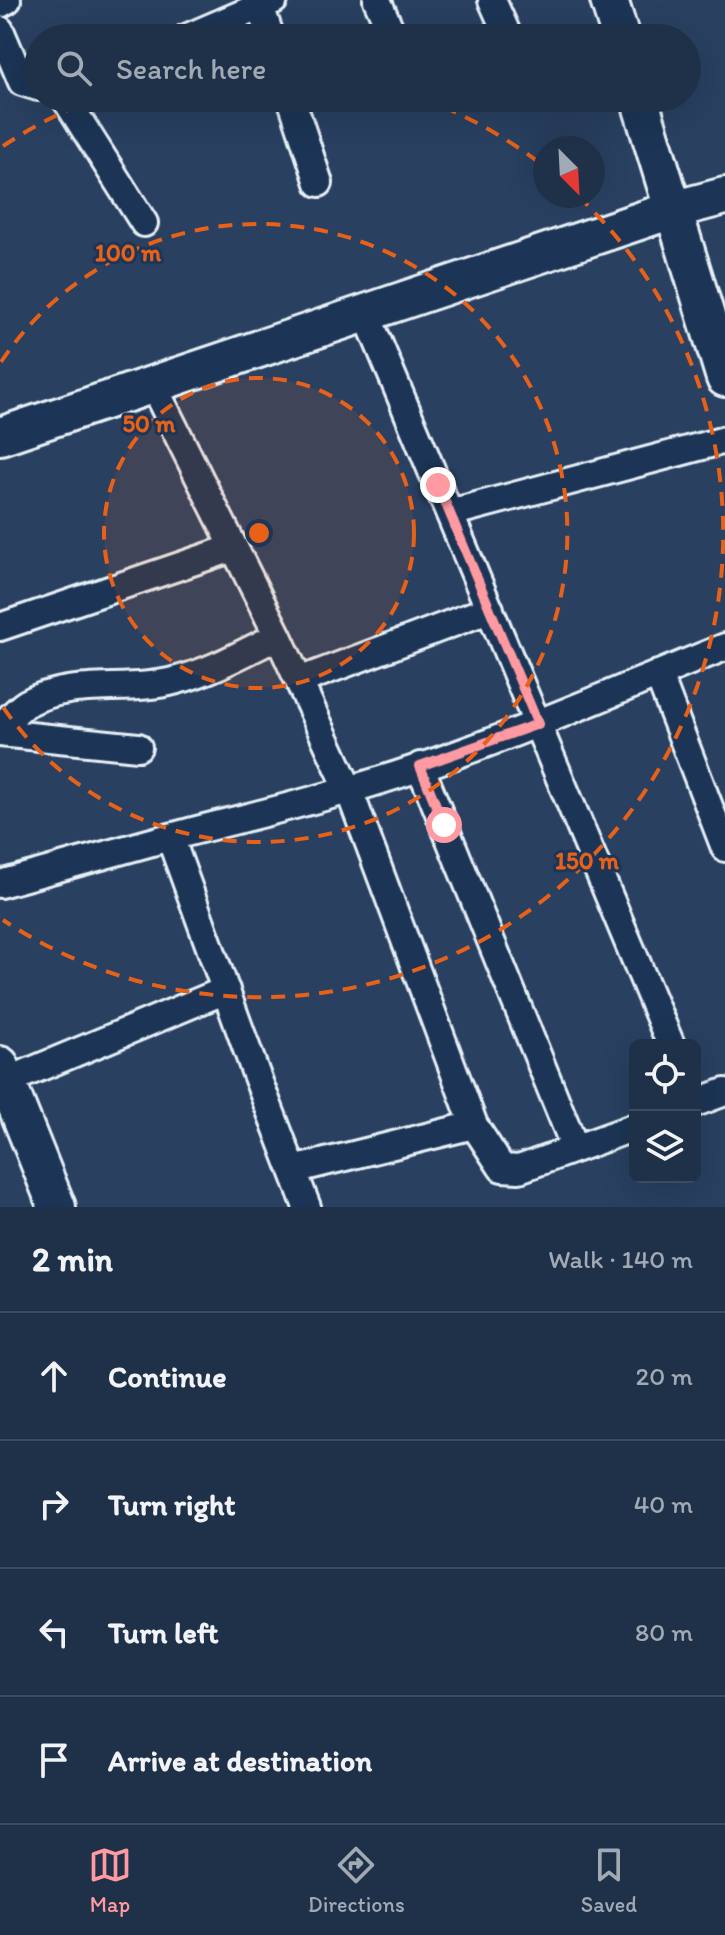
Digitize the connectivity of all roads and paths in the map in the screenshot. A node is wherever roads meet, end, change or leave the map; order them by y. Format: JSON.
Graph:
{"nodes":[{"id":1,"x":7,"y":0,"type":"edge"},
{"id":2,"x":377,"y":0,"type":"edge"},
{"id":3,"x":492,"y":0,"type":"edge"},
{"id":4,"x":609,"y":0,"type":"edge"},
{"id":5,"x":267,"y":3,"type":"edge"},
{"id":6,"x":0,"y":4,"type":"edge"},
{"id":7,"x":218,"y":24,"type":"edge"},
{"id":8,"x":269,"y":24,"type":"edge"},
{"id":9,"x":388,"y":24,"type":"edge"},
{"id":10,"x":503,"y":24,"type":"edge"},
{"id":11,"x":617,"y":24,"type":"edge"},
{"id":12,"x":0,"y":30,"type":"edge"},
{"id":13,"x":20,"y":86,"type":"edge"},
{"id":14,"x":74,"y":112,"type":"edge"},
{"id":15,"x":296,"y":112,"type":"edge"},
{"id":16,"x":643,"y":112,"type":"edge"},
{"id":17,"x":319,"y":183,"type":"dead end"},
{"id":18,"x":725,"y":196,"type":"edge"},
{"id":19,"x":672,"y":210,"type":"junction"},
{"id":20,"x":144,"y":223,"type":"dead end"},
{"id":21,"x":366,"y":313,"type":"junction"},
{"id":22,"x":725,"y":378,"type":"edge"},
{"id":23,"x":153,"y":385,"type":"junction"},
{"id":24,"x":0,"y":436,"type":"edge"},
{"id":25,"x":725,"y":440,"type":"edge"},
{"id":26,"x":450,"y":513,"type":"junction"},
{"id":27,"x":233,"y":548,"type":"junction"},
{"id":28,"x":490,"y":609,"type":"junction"},
{"id":29,"x":0,"y":627,"type":"edge"},
{"id":30,"x":278,"y":636,"type":"junction"},
{"id":31,"x":725,"y":647,"type":"edge"},
{"id":32,"x":658,"y":674,"type":"junction"},
{"id":33,"x":299,"y":681,"type":"junction"},
{"id":34,"x":538,"y":724,"type":"junction"},
{"id":35,"x":0,"y":731,"type":"edge"},
{"id":36,"x":138,"y":747,"type":"dead end"},
{"id":37,"x":420,"y":766,"type":"junction"},
{"id":38,"x":349,"y":790,"type":"junction"},
{"id":39,"x":170,"y":837,"type":"junction"},
{"id":40,"x":725,"y":848,"type":"edge"},
{"id":41,"x":0,"y":884,"type":"edge"},
{"id":42,"x":226,"y":990,"type":"junction"},
{"id":43,"x":669,"y":1039,"type":"edge"},
{"id":44,"x":2,"y":1077,"type":"edge"},
{"id":45,"x":725,"y":1092,"type":"edge"},
{"id":46,"x":701,"y":1101,"type":"edge"},
{"id":47,"x":474,"y":1125,"type":"junction"},
{"id":48,"x":629,"y":1129,"type":"edge"},
{"id":49,"x":575,"y":1148,"type":"junction"},
{"id":50,"x":293,"y":1170,"type":"junction"},
{"id":51,"x":57,"y":1207,"type":"edge"},
{"id":52,"x":307,"y":1207,"type":"edge"}],
"edges":[{"from":1,"to":6,"type":"street"},
{"from":2,"to":9,"type":"street"},
{"from":3,"to":10,"type":"street"},
{"from":4,"to":11,"type":"street"},
{"from":5,"to":7,"type":"street"},
{"from":5,"to":8,"type":"street"},
{"from":12,"to":13,"type":"street"},
{"from":14,"to":20,"type":"street"},
{"from":15,"to":17,"type":"street"},
{"from":16,"to":19,"type":"street"},
{"from":18,"to":19,"type":"street"},
{"from":19,"to":21,"type":"street"},
{"from":19,"to":22,"type":"street"},
{"from":21,"to":23,"type":"street"},
{"from":21,"to":26,"type":"street"},
{"from":23,"to":24,"type":"street"},
{"from":23,"to":27,"type":"street"},
{"from":25,"to":26,"type":"street"},
{"from":26,"to":28,"type":"street"},
{"from":27,"to":29,"type":"street"},
{"from":27,"to":30,"type":"street"},
{"from":28,"to":33,"type":"street"},
{"from":28,"to":34,"type":"street"},
{"from":30,"to":33,"type":"street"},
{"from":30,"to":35,"type":"street"},
{"from":31,"to":32,"type":"street"},
{"from":32,"to":34,"type":"street"},
{"from":32,"to":40,"type":"street"},
{"from":33,"to":38,"type":"street"},
{"from":34,"to":37,"type":"street"},
{"from":34,"to":43,"type":"street"},
{"from":35,"to":36,"type":"street"},
{"from":37,"to":38,"type":"street"},
{"from":37,"to":49,"type":"street"},
{"from":38,"to":39,"type":"street"},
{"from":38,"to":47,"type":"street"},
{"from":39,"to":41,"type":"street"},
{"from":39,"to":42,"type":"street"},
{"from":42,"to":44,"type":"street"},
{"from":42,"to":50,"type":"street"},
{"from":44,"to":51,"type":"street"},
{"from":45,"to":46,"type":"street"},
{"from":47,"to":49,"type":"street"},
{"from":47,"to":50,"type":"street"},
{"from":48,"to":49,"type":"street"},
{"from":50,"to":52,"type":"street"}]}
